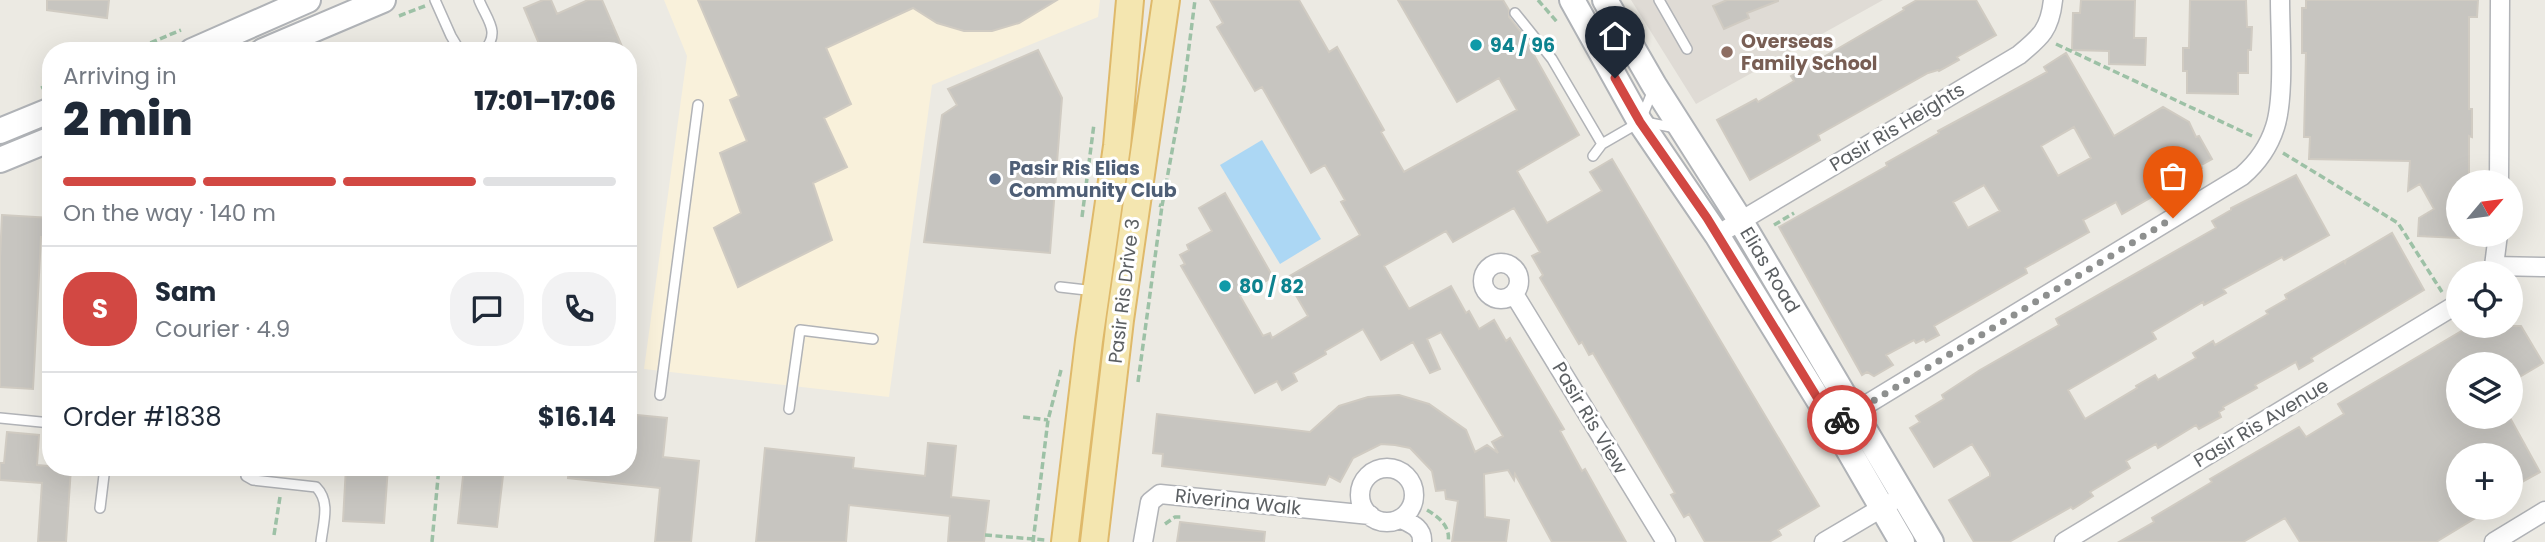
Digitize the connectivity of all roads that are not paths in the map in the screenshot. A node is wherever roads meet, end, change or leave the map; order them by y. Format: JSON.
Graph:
{"nodes":[{"id":1,"x":309,"y":0,"type":"edge"},
{"id":2,"x":383,"y":0,"type":"edge"},
{"id":3,"x":435,"y":0,"type":"edge"},
{"id":4,"x":479,"y":0,"type":"edge"},
{"id":5,"x":1130,"y":0,"type":"edge"},
{"id":6,"x":1166,"y":0,"type":"edge"},
{"id":7,"x":1572,"y":0,"type":"edge"},
{"id":8,"x":1605,"y":0,"type":"edge"},
{"id":9,"x":1659,"y":0,"type":"edge"},
{"id":10,"x":2053,"y":0,"type":"edge"},
{"id":11,"x":2280,"y":0,"type":"edge"},
{"id":12,"x":2500,"y":0,"type":"edge"},
{"id":13,"x":1516,"y":13,"type":"dead end"},
{"id":14,"x":213,"y":42,"type":"edge"},
{"id":15,"x":285,"y":42,"type":"edge"},
{"id":16,"x":455,"y":42,"type":"edge"},
{"id":17,"x":491,"y":42,"type":"edge"},
{"id":18,"x":1687,"y":49,"type":"dead end"},
{"id":19,"x":1654,"y":85,"type":"junction"},
{"id":20,"x":698,"y":105,"type":"dead end"},
{"id":21,"x":42,"y":114,"type":"edge"},
{"id":22,"x":1640,"y":122,"type":"junction"},
{"id":23,"x":1682,"y":129,"type":"junction"},
{"id":24,"x":0,"y":131,"type":"edge"},
{"id":25,"x":42,"y":143,"type":"edge"},
{"id":26,"x":1602,"y":144,"type":"junction"},
{"id":27,"x":1593,"y":156,"type":"dead end"},
{"id":28,"x":0,"y":160,"type":"edge"},
{"id":29,"x":2499,"y":170,"type":"edge"},
{"id":30,"x":1740,"y":220,"type":"junction"},
{"id":31,"x":1717,"y":235,"type":"junction"},
{"id":32,"x":2545,"y":267,"type":"edge"},
{"id":33,"x":2523,"y":268,"type":"edge"},
{"id":34,"x":1060,"y":287,"type":"dead end"},
{"id":35,"x":1097,"y":291,"type":"junction"},
{"id":36,"x":1514,"y":294,"type":"dead end"},
{"id":37,"x":2446,"y":311,"type":"edge"},
{"id":38,"x":873,"y":339,"type":"dead end"},
{"id":39,"x":660,"y":395,"type":"dead end"},
{"id":40,"x":789,"y":409,"type":"dead end"},
{"id":41,"x":1855,"y":412,"type":"junction"},
{"id":42,"x":0,"y":418,"type":"edge"},
{"id":43,"x":42,"y":422,"type":"edge"},
{"id":44,"x":1834,"y":425,"type":"junction"},
{"id":45,"x":104,"y":476,"type":"edge"},
{"id":46,"x":246,"y":476,"type":"edge"},
{"id":47,"x":1904,"y":496,"type":"junction"},
{"id":48,"x":100,"y":508,"type":"dead end"},
{"id":49,"x":1881,"y":508,"type":"junction"},
{"id":50,"x":2545,"y":511,"type":"edge"},
{"id":51,"x":1370,"y":515,"type":"junction"},
{"id":52,"x":1401,"y":519,"type":"junction"},
{"id":53,"x":321,"y":542,"type":"edge"},
{"id":54,"x":1065,"y":542,"type":"edge"},
{"id":55,"x":1094,"y":542,"type":"edge"},
{"id":56,"x":1143,"y":542,"type":"edge"},
{"id":57,"x":1422,"y":542,"type":"edge"},
{"id":58,"x":1666,"y":542,"type":"edge"},
{"id":59,"x":1824,"y":542,"type":"edge"},
{"id":60,"x":1902,"y":542,"type":"edge"},
{"id":61,"x":1931,"y":542,"type":"edge"},
{"id":62,"x":2064,"y":542,"type":"edge"},
{"id":63,"x":2494,"y":542,"type":"edge"}],
"edges":[{"from":1,"to":14,"type":"street"},
{"from":2,"to":15,"type":"street"},
{"from":3,"to":16,"type":"lane"},
{"from":4,"to":17,"type":"lane"},
{"from":5,"to":35,"type":"main road","name":"Pasir Ris Drive 3"},
{"from":6,"to":55,"type":"main road","name":"Pasir Ris Drive 3"},
{"from":7,"to":22,"type":"street","name":"Elias Road"},
{"from":8,"to":19,"type":"street","name":"Elias Road"},
{"from":9,"to":18,"type":"lane"},
{"from":10,"to":30,"type":"street","name":"Pasir Ris Heights"},
{"from":11,"to":41,"type":"street"},
{"from":12,"to":29,"type":"street"},
{"from":13,"to":26,"type":"lane"},
{"from":19,"to":22,"type":"lane"},
{"from":19,"to":23,"type":"street","name":"Elias Road"},
{"from":20,"to":39,"type":"lane"},
{"from":21,"to":24,"type":"street"},
{"from":22,"to":23,"type":"lane"},
{"from":22,"to":26,"type":"lane"},
{"from":22,"to":31,"type":"street","name":"Elias Road"},
{"from":23,"to":30,"type":"street","name":"Elias Road"},
{"from":25,"to":28,"type":"street"},
{"from":26,"to":27,"type":"lane"},
{"from":30,"to":31,"type":"street","name":"Pasir Ris Heights"},
{"from":30,"to":41,"type":"street","name":"Elias Road"},
{"from":31,"to":44,"type":"street","name":"Elias Road"},
{"from":32,"to":33,"type":"street"},
{"from":34,"to":35,"type":"lane"},
{"from":35,"to":54,"type":"main road","name":"Pasir Ris Drive 3"},
{"from":36,"to":58,"type":"street","name":"Pasir Ris View"},
{"from":37,"to":62,"type":"street","name":"Pasir Ris Avenue"},
{"from":38,"to":40,"type":"lane"},
{"from":41,"to":44,"type":"street"},
{"from":41,"to":47,"type":"street","name":"Elias Road"},
{"from":42,"to":43,"type":"lane"},
{"from":44,"to":49,"type":"street","name":"Elias Road"},
{"from":45,"to":48,"type":"lane"},
{"from":46,"to":53,"type":"lane"},
{"from":47,"to":49,"type":"street"},
{"from":47,"to":61,"type":"street","name":"Elias Road"},
{"from":49,"to":59,"type":"street"},
{"from":49,"to":60,"type":"street","name":"Elias Road"},
{"from":50,"to":63,"type":"street"},
{"from":51,"to":52,"type":"street","name":"Riverina Walk"},
{"from":51,"to":52,"type":"street"},
{"from":51,"to":56,"type":"street","name":"Riverina Walk"},
{"from":52,"to":57,"type":"street"}]}
